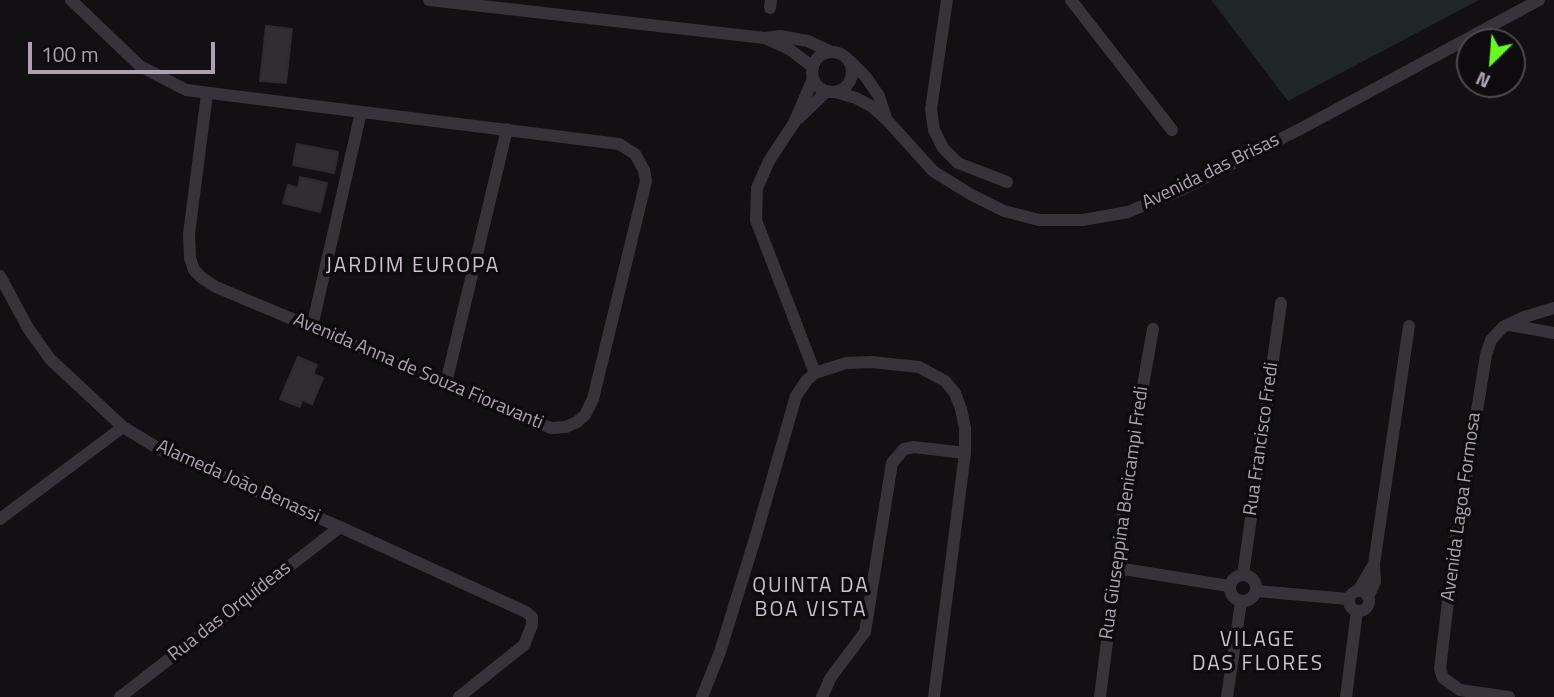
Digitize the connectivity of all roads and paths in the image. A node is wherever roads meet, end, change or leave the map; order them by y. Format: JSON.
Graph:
{"nodes":[{"id":1,"x":71,"y":0,"type":"edge"},
{"id":2,"x":429,"y":0,"type":"edge"},
{"id":3,"x":947,"y":0,"type":"edge"},
{"id":4,"x":1071,"y":0,"type":"edge"},
{"id":5,"x":1539,"y":0,"type":"edge"},
{"id":6,"x":765,"y":38,"type":"junction"},
{"id":7,"x":831,"y":52,"type":"junction"},
{"id":8,"x":848,"y":59,"type":"junction"},
{"id":9,"x":813,"y":73,"type":"junction"},
{"id":10,"x":831,"y":92,"type":"junction"},
{"id":11,"x":207,"y":94,"type":"junction"},
{"id":12,"x":361,"y":112,"type":"junction"},
{"id":13,"x":887,"y":119,"type":"junction"},
{"id":14,"x":794,"y":123,"type":"junction"},
{"id":15,"x":507,"y":129,"type":"junction"},
{"id":16,"x":1171,"y":130,"type":"dead end"},
{"id":17,"x":1007,"y":182,"type":"dead end"},
{"id":18,"x":0,"y":276,"type":"edge"},
{"id":19,"x":1281,"y":303,"type":"dead end"},
{"id":20,"x":1554,"y":308,"type":"edge"},
{"id":21,"x":1510,"y":325,"type":"junction"},
{"id":22,"x":1409,"y":326,"type":"dead end"},
{"id":23,"x":312,"y":327,"type":"junction"},
{"id":24,"x":1153,"y":329,"type":"dead end"},
{"id":25,"x":1554,"y":333,"type":"edge"},
{"id":26,"x":816,"y":373,"type":"junction"},
{"id":27,"x":446,"y":383,"type":"junction"},
{"id":28,"x":123,"y":427,"type":"junction"},
{"id":29,"x":965,"y":453,"type":"junction"},
{"id":30,"x":0,"y":519,"type":"edge"},
{"id":31,"x":340,"y":527,"type":"junction"},
{"id":32,"x":1117,"y":568,"type":"junction"},
{"id":33,"x":1243,"y":575,"type":"junction"},
{"id":34,"x":1229,"y":586,"type":"junction"},
{"id":35,"x":1256,"y":590,"type":"junction"},
{"id":36,"x":1358,"y":596,"type":"junction"},
{"id":37,"x":1241,"y":601,"type":"junction"},
{"id":38,"x":1485,"y":695,"type":"edge"},
{"id":39,"x":120,"y":697,"type":"edge"},
{"id":40,"x":459,"y":697,"type":"edge"},
{"id":41,"x":702,"y":697,"type":"edge"},
{"id":42,"x":822,"y":697,"type":"edge"},
{"id":43,"x":934,"y":697,"type":"edge"},
{"id":44,"x":1100,"y":697,"type":"edge"},
{"id":45,"x":1227,"y":697,"type":"edge"},
{"id":46,"x":1346,"y":697,"type":"edge"},
{"id":47,"x":1509,"y":697,"type":"edge"}],
"edges":[{"from":1,"to":11,"type":"street","name":"Avenida Anna de Souza Fioravanti"},
{"from":2,"to":6,"type":"street"},
{"from":3,"to":17,"type":"street"},
{"from":4,"to":16,"type":"street"},
{"from":5,"to":13,"type":"street","name":"Avenida das Brisas"},
{"from":6,"to":7,"type":"street"},
{"from":6,"to":9,"type":"street"},
{"from":7,"to":8,"type":"street"},
{"from":7,"to":9,"type":"street"},
{"from":8,"to":10,"type":"street"},
{"from":8,"to":13,"type":"street","name":"Avenida das Brisas"},
{"from":9,"to":10,"type":"street"},
{"from":9,"to":14,"type":"street"},
{"from":10,"to":13,"type":"street","name":"Avenida das Brisas"},
{"from":10,"to":14,"type":"street"},
{"from":11,"to":12,"type":"street","name":"Avenida Anna de Souza Fioravanti"},
{"from":11,"to":23,"type":"street","name":"Avenida Anna de Souza Fioravanti"},
{"from":12,"to":15,"type":"street","name":"Avenida Anna de Souza Fioravanti"},
{"from":12,"to":23,"type":"street"},
{"from":14,"to":26,"type":"street"},
{"from":15,"to":27,"type":"street"},
{"from":15,"to":27,"type":"street","name":"Avenida Anna de Souza Fioravanti"},
{"from":18,"to":28,"type":"street","name":"Alameda João Benassi"},
{"from":19,"to":33,"type":"street","name":"Rua Francisco Fredi"},
{"from":20,"to":21,"type":"street","name":"Avenida Lagoa Formosa"},
{"from":21,"to":25,"type":"street"},
{"from":21,"to":38,"type":"street","name":"Avenida Lagoa Formosa"},
{"from":22,"to":36,"type":"street"},
{"from":23,"to":27,"type":"street","name":"Avenida Anna de Souza Fioravanti"},
{"from":24,"to":32,"type":"street","name":"Rua Giuseppina Benicampi Fredi"},
{"from":26,"to":29,"type":"street"},
{"from":26,"to":41,"type":"street"},
{"from":28,"to":30,"type":"street"},
{"from":28,"to":31,"type":"street","name":"Alameda João Benassi"},
{"from":29,"to":42,"type":"street"},
{"from":29,"to":43,"type":"street"},
{"from":31,"to":39,"type":"street","name":"Rua das Orquídeas"},
{"from":31,"to":40,"type":"street","name":"Alameda João Benassi"},
{"from":32,"to":34,"type":"street"},
{"from":32,"to":44,"type":"street","name":"Rua Giuseppina Benicampi Fredi"},
{"from":33,"to":34,"type":"street"},
{"from":33,"to":35,"type":"street"},
{"from":34,"to":37,"type":"street"},
{"from":35,"to":36,"type":"street"},
{"from":35,"to":37,"type":"street"},
{"from":36,"to":46,"type":"street"},
{"from":37,"to":45,"type":"street"},
{"from":38,"to":47,"type":"street"}]}
